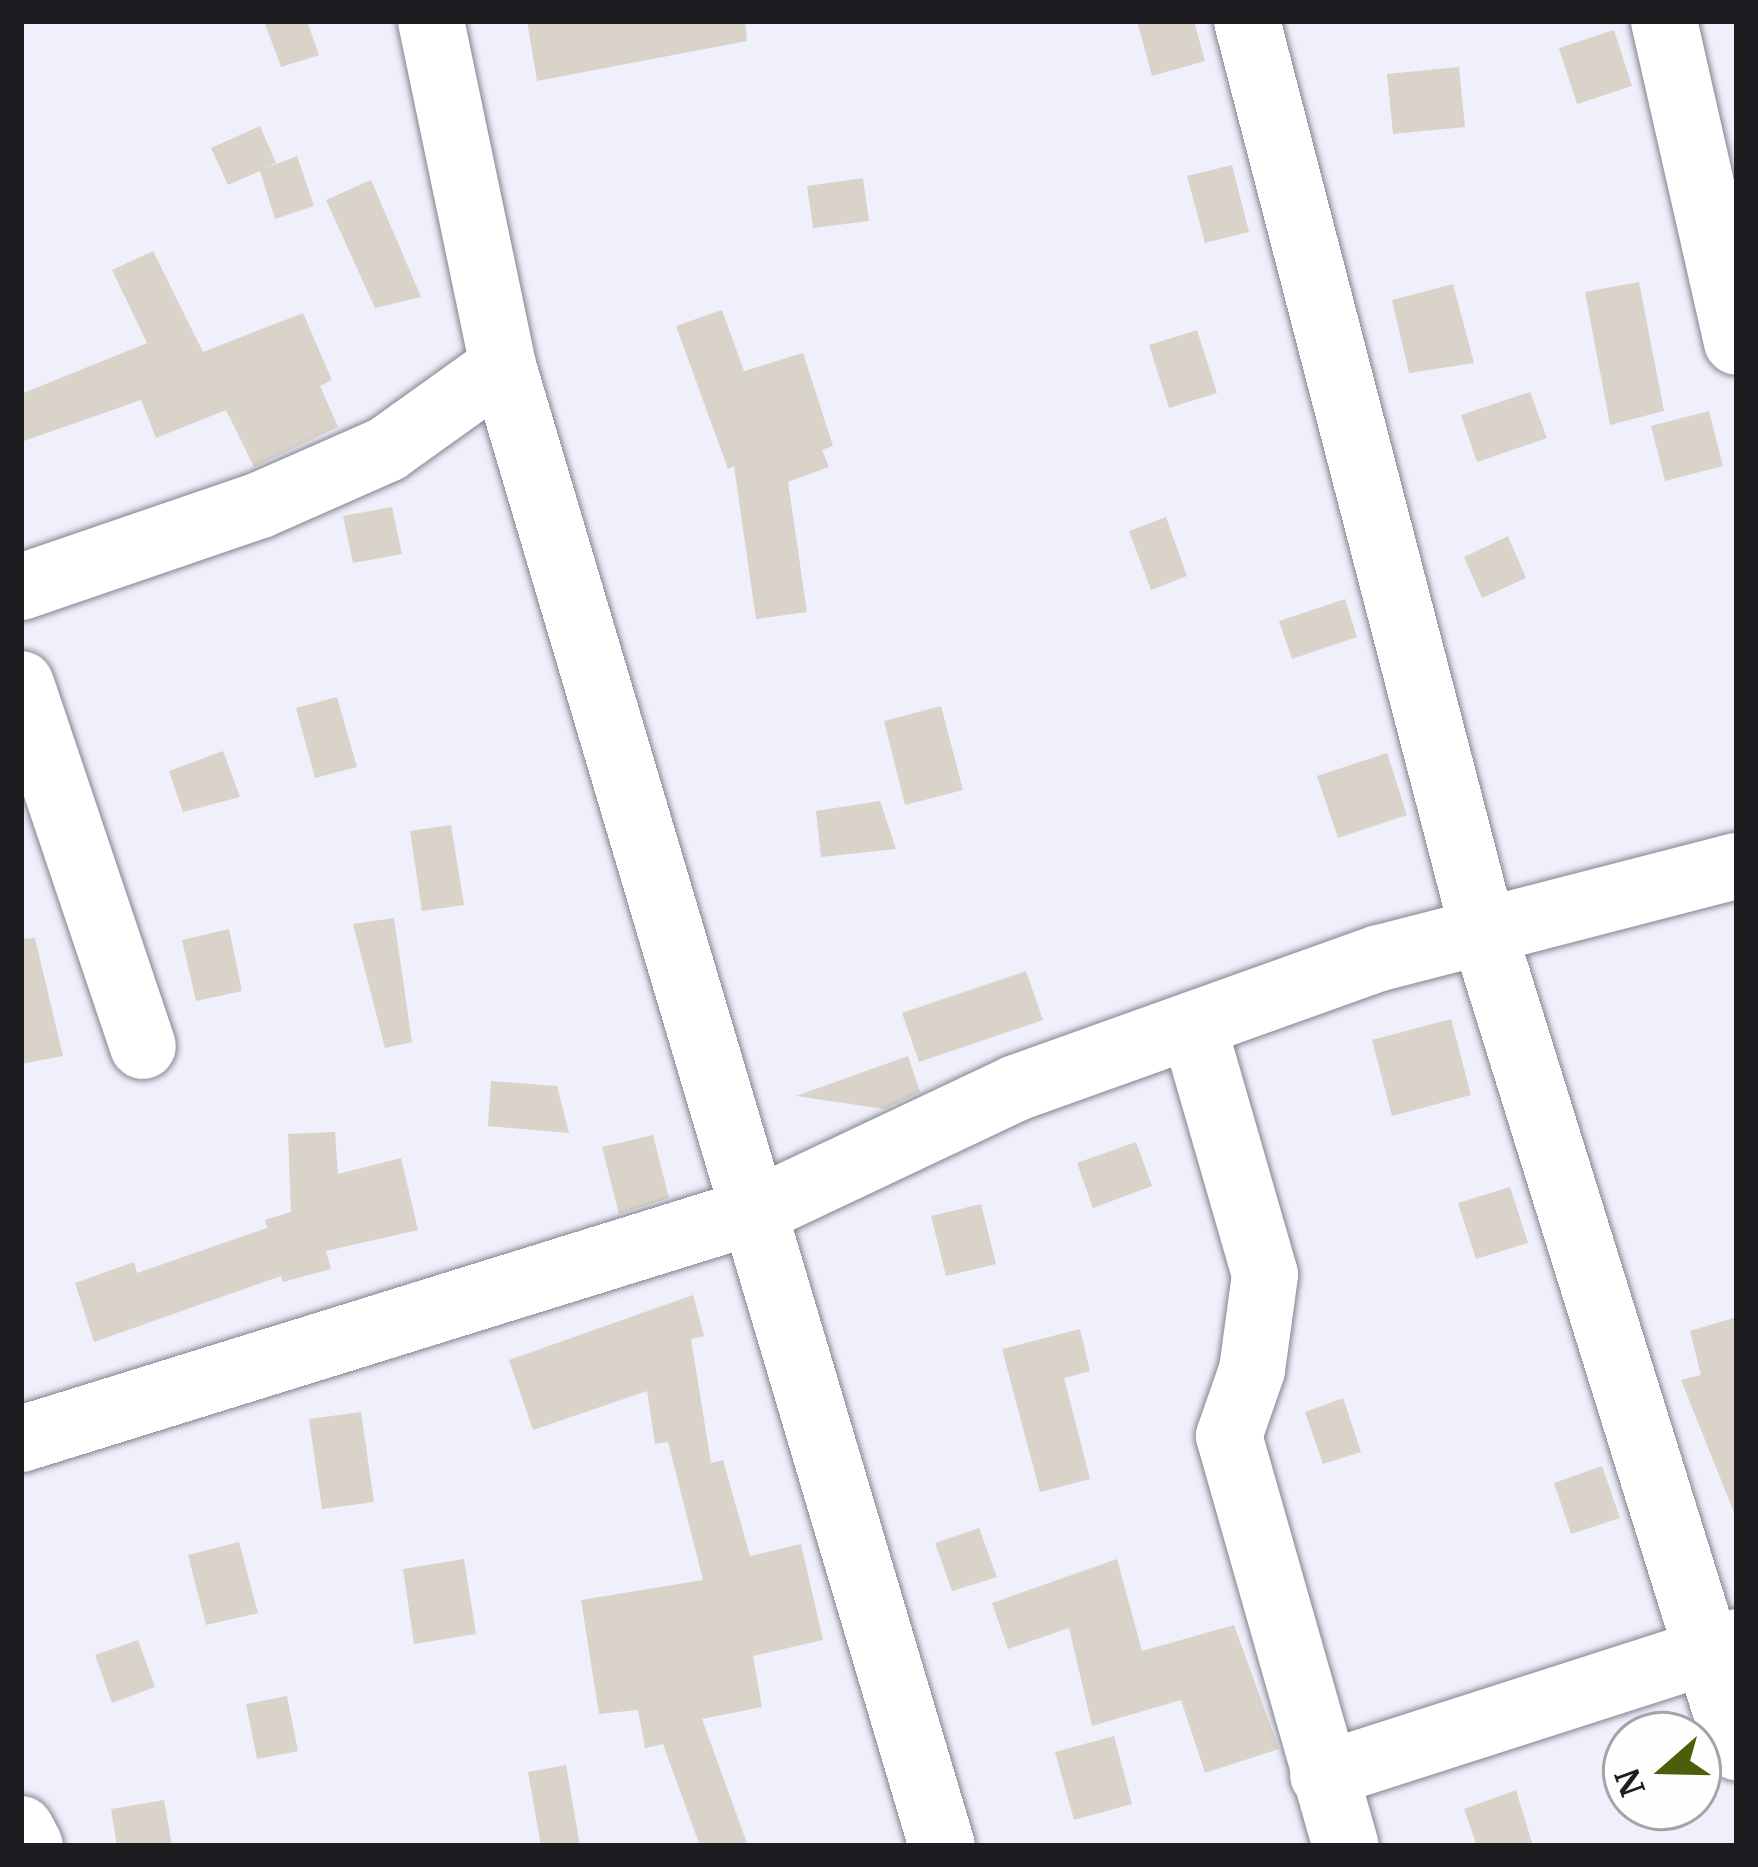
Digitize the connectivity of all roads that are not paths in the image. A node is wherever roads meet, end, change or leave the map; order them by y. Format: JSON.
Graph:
{"nodes":[{"id":1,"x":431,"y":21,"type":"edge"},
{"id":2,"x":1246,"y":21,"type":"edge"},
{"id":3,"x":1664,"y":21,"type":"edge"},
{"id":4,"x":1737,"y":342,"type":"edge"},
{"id":5,"x":503,"y":366,"type":"junction"},
{"id":6,"x":21,"y":586,"type":"edge"},
{"id":7,"x":21,"y":684,"type":"edge"},
{"id":8,"x":1737,"y":866,"type":"edge"},
{"id":9,"x":1483,"y":929,"type":"junction"},
{"id":10,"x":1193,"y":1025,"type":"junction"},
{"id":11,"x":143,"y":1046,"type":"dead end"},
{"id":12,"x":758,"y":1210,"type":"junction"},
{"id":13,"x":21,"y":1439,"type":"edge"},
{"id":14,"x":1722,"y":1646,"type":"edge"},
{"id":15,"x":1737,"y":1747,"type":"edge"},
{"id":16,"x":1323,"y":1775,"type":"junction"},
{"id":17,"x":21,"y":1829,"type":"edge"},
{"id":18,"x":30,"y":1846,"type":"edge"},
{"id":19,"x":942,"y":1846,"type":"edge"},
{"id":20,"x":1346,"y":1846,"type":"edge"}],
"edges":[{"from":1,"to":5,"type":"street"},
{"from":2,"to":9,"type":"street"},
{"from":3,"to":4,"type":"street"},
{"from":5,"to":6,"type":"street"},
{"from":5,"to":12,"type":"street"},
{"from":7,"to":11,"type":"street"},
{"from":8,"to":9,"type":"street"},
{"from":9,"to":10,"type":"street"},
{"from":9,"to":14,"type":"street"},
{"from":10,"to":12,"type":"street"},
{"from":10,"to":16,"type":"street"},
{"from":12,"to":13,"type":"street"},
{"from":12,"to":19,"type":"street"},
{"from":14,"to":15,"type":"street"},
{"from":14,"to":16,"type":"street"},
{"from":16,"to":20,"type":"street"},
{"from":17,"to":18,"type":"street"}]}
